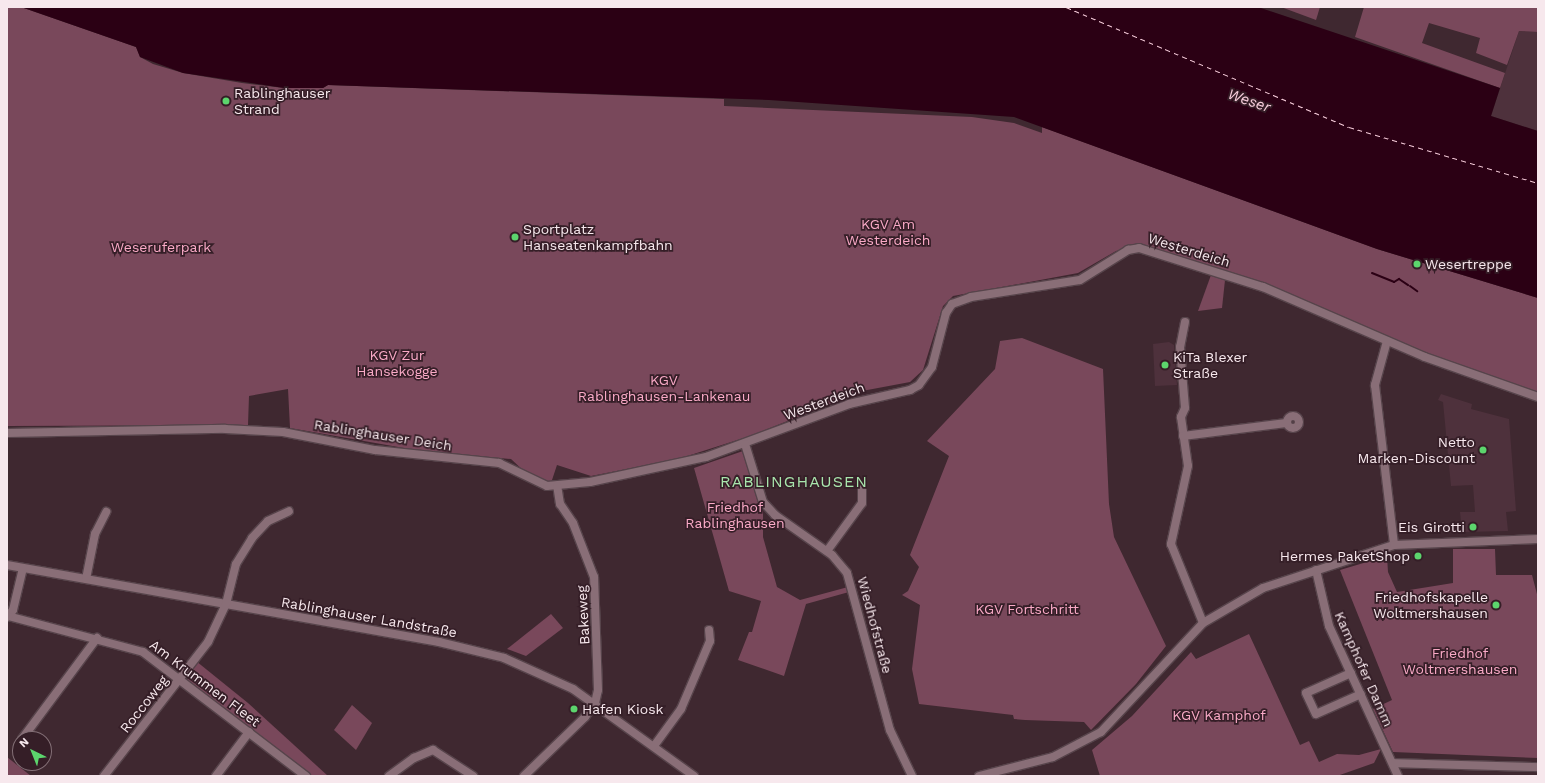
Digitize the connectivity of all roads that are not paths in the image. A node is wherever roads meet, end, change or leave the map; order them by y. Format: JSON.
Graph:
{"nodes":[{"id":1,"x":1185,"y":322,"type":"dead end"},
{"id":2,"x":1388,"y":341,"type":"junction"},
{"id":3,"x":1538,"y":396,"type":"edge"},
{"id":4,"x":1286,"y":424,"type":"dead end"},
{"id":5,"x":7,"y":433,"type":"edge"},
{"id":6,"x":1183,"y":436,"type":"junction"},
{"id":7,"x":745,"y":444,"type":"junction"},
{"id":8,"x":556,"y":486,"type":"junction"},
{"id":9,"x":862,"y":489,"type":"dead end"},
{"id":10,"x":289,"y":511,"type":"dead end"},
{"id":11,"x":106,"y":512,"type":"dead end"},
{"id":12,"x":1538,"y":539,"type":"edge"},
{"id":13,"x":1394,"y":545,"type":"junction"},
{"id":14,"x":827,"y":551,"type":"junction"},
{"id":15,"x":7,"y":565,"type":"edge"},
{"id":16,"x":23,"y":568,"type":"junction"},
{"id":17,"x":1316,"y":570,"type":"junction"},
{"id":18,"x":86,"y":579,"type":"junction"},
{"id":19,"x":226,"y":604,"type":"junction"},
{"id":20,"x":7,"y":617,"type":"edge"},
{"id":21,"x":1203,"y":624,"type":"junction"},
{"id":22,"x":709,"y":630,"type":"dead end"},
{"id":23,"x":97,"y":638,"type":"junction"},
{"id":24,"x":1351,"y":673,"type":"junction"},
{"id":25,"x":180,"y":679,"type":"junction"},
{"id":26,"x":1360,"y":694,"type":"junction"},
{"id":27,"x":595,"y":703,"type":"junction"},
{"id":28,"x":28,"y":731,"type":"edge"},
{"id":29,"x":249,"y":732,"type":"junction"},
{"id":30,"x":654,"y":746,"type":"junction"},
{"id":31,"x":1393,"y":763,"type":"junction"},
{"id":32,"x":1535,"y":767,"type":"edge"},
{"id":33,"x":104,"y":776,"type":"edge"},
{"id":34,"x":216,"y":776,"type":"edge"},
{"id":35,"x":306,"y":776,"type":"edge"},
{"id":36,"x":389,"y":776,"type":"edge"},
{"id":37,"x":473,"y":776,"type":"edge"},
{"id":38,"x":524,"y":776,"type":"edge"},
{"id":39,"x":694,"y":776,"type":"edge"},
{"id":40,"x":912,"y":776,"type":"edge"},
{"id":41,"x":979,"y":776,"type":"edge"},
{"id":42,"x":1398,"y":776,"type":"edge"},
{"id":43,"x":1531,"y":776,"type":"edge"}],
"edges":[{"from":1,"to":6,"type":"street"},
{"from":2,"to":3,"type":"street","name":"Westerdeich"},
{"from":2,"to":7,"type":"street","name":"Westerdeich"},
{"from":2,"to":13,"type":"street"},
{"from":4,"to":6,"type":"street"},
{"from":5,"to":8,"type":"street","name":"Rablinghauser Deich"},
{"from":6,"to":21,"type":"street"},
{"from":7,"to":8,"type":"street","name":"Rablinghauser Deich"},
{"from":7,"to":14,"type":"street","name":"Wiedhofstraße"},
{"from":8,"to":27,"type":"street","name":"Bakeweg"},
{"from":9,"to":14,"type":"street"},
{"from":10,"to":19,"type":"street","name":"Roccoweg"},
{"from":11,"to":18,"type":"street"},
{"from":12,"to":13,"type":"street"},
{"from":13,"to":17,"type":"street"},
{"from":14,"to":40,"type":"street","name":"Wiedhofstraße"},
{"from":15,"to":16,"type":"street","name":"Rablinghauser Landstraße"},
{"from":16,"to":18,"type":"street","name":"Rablinghauser Landstraße"},
{"from":16,"to":20,"type":"street"},
{"from":17,"to":21,"type":"street"},
{"from":17,"to":24,"type":"street","name":"Kamphofer Damm"},
{"from":18,"to":19,"type":"street","name":"Rablinghauser Landstraße"},
{"from":19,"to":25,"type":"street","name":"Roccoweg"},
{"from":19,"to":27,"type":"street","name":"Rablinghauser Landstraße"},
{"from":20,"to":23,"type":"street","name":"Am Krummen Fleet"},
{"from":21,"to":41,"type":"street"},
{"from":22,"to":30,"type":"street"},
{"from":23,"to":25,"type":"street","name":"Am Krummen Fleet"},
{"from":23,"to":28,"type":"street"},
{"from":24,"to":26,"type":"street","name":"Kamphofer Damm"},
{"from":24,"to":26,"type":"street"},
{"from":25,"to":29,"type":"street","name":"Am Krummen Fleet"},
{"from":25,"to":33,"type":"street","name":"Roccoweg"},
{"from":26,"to":31,"type":"street","name":"Kamphofer Damm"},
{"from":27,"to":30,"type":"street","name":"Rablinghauser Landstraße"},
{"from":27,"to":38,"type":"street"},
{"from":29,"to":34,"type":"street"},
{"from":29,"to":35,"type":"street","name":"Am Krummen Fleet"},
{"from":30,"to":39,"type":"street","name":"Rablinghauser Landstraße"},
{"from":31,"to":32,"type":"street"},
{"from":31,"to":42,"type":"street","name":"Kamphofer Damm"},
{"from":32,"to":43,"type":"street"},
{"from":36,"to":37,"type":"street"}]}
